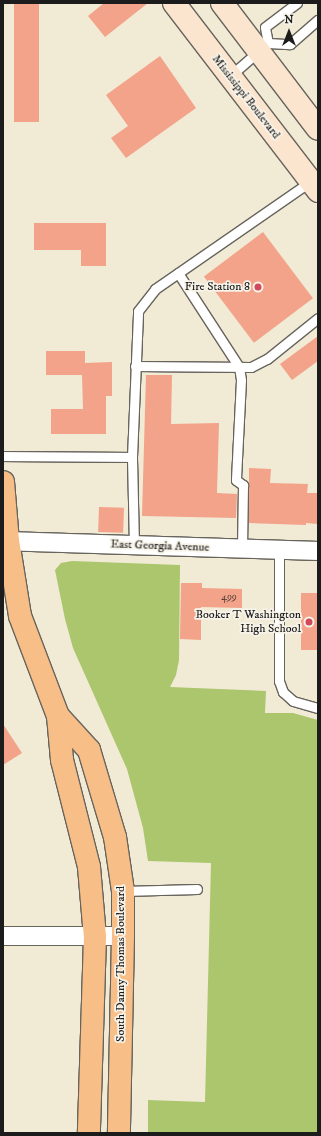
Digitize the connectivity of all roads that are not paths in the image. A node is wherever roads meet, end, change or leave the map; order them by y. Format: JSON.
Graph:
{"nodes":[{"id":1,"x":174,"y":3,"type":"edge"},
{"id":2,"x":222,"y":3,"type":"edge"},
{"id":3,"x":297,"y":3,"type":"edge"},
{"id":4,"x":318,"y":20,"type":"edge"},
{"id":5,"x":263,"y":47,"type":"junction"},
{"id":6,"x":230,"y":77,"type":"junction"},
{"id":7,"x":318,"y":129,"type":"edge"},
{"id":8,"x":314,"y":186,"type":"edge"},
{"id":9,"x":178,"y":273,"type":"junction"},
{"id":10,"x":318,"y":318,"type":"edge"},
{"id":11,"x":135,"y":366,"type":"junction"},
{"id":12,"x":239,"y":367,"type":"junction"},
{"id":13,"x":3,"y":456,"type":"edge"},
{"id":14,"x":132,"y":457,"type":"junction"},
{"id":15,"x":3,"y":482,"type":"edge"},
{"id":16,"x":6,"y":542,"type":"edge"},
{"id":17,"x":134,"y":546,"type":"junction"},
{"id":18,"x":242,"y":549,"type":"junction"},
{"id":19,"x":279,"y":550,"type":"junction"},
{"id":20,"x":318,"y":551,"type":"edge"},
{"id":21,"x":318,"y":708,"type":"edge"},
{"id":22,"x":58,"y":716,"type":"junction"},
{"id":23,"x":197,"y":889,"type":"dead end"},
{"id":24,"x":122,"y":890,"type":"junction"},
{"id":25,"x":3,"y":936,"type":"edge"},
{"id":26,"x":123,"y":936,"type":"junction"},
{"id":27,"x":95,"y":937,"type":"junction"},
{"id":28,"x":89,"y":1133,"type":"edge"},
{"id":29,"x":119,"y":1133,"type":"edge"}],
"edges":[{"from":1,"to":6,"type":"main road","name":"Mississippi Boulevard"},
{"from":2,"to":5,"type":"main road"},
{"from":3,"to":5,"type":"lane"},
{"from":4,"to":5,"type":"lane"},
{"from":5,"to":6,"type":"lane"},
{"from":5,"to":7,"type":"main road"},
{"from":6,"to":8,"type":"main road","name":"Mississippi Boulevard"},
{"from":8,"to":9,"type":"lane"},
{"from":9,"to":11,"type":"lane"},
{"from":9,"to":12,"type":"lane"},
{"from":10,"to":12,"type":"lane"},
{"from":11,"to":12,"type":"lane"},
{"from":11,"to":14,"type":"lane"},
{"from":12,"to":18,"type":"lane"},
{"from":13,"to":14,"type":"lane"},
{"from":14,"to":17,"type":"lane"},
{"from":15,"to":16,"type":"main road","name":"South Danny Thomas Boulevard"},
{"from":16,"to":17,"type":"street","name":"East Georgia Avenue"},
{"from":16,"to":22,"type":"main road","name":"South Danny Thomas Boulevard"},
{"from":17,"to":18,"type":"street","name":"East Georgia Avenue"},
{"from":18,"to":19,"type":"street","name":"East Georgia Avenue"},
{"from":19,"to":20,"type":"street","name":"East Georgia Avenue"},
{"from":19,"to":21,"type":"lane"},
{"from":22,"to":24,"type":"main road","name":"South Danny Thomas Boulevard"},
{"from":22,"to":27,"type":"main road","name":"South Danny Thomas Boulevard"},
{"from":23,"to":24,"type":"lane"},
{"from":24,"to":26,"type":"main road","name":"South Danny Thomas Boulevard"},
{"from":25,"to":27,"type":"street"},
{"from":26,"to":27,"type":"street"},
{"from":26,"to":29,"type":"main road","name":"South Danny Thomas Boulevard"},
{"from":27,"to":28,"type":"main road","name":"South Danny Thomas Boulevard"}]}
